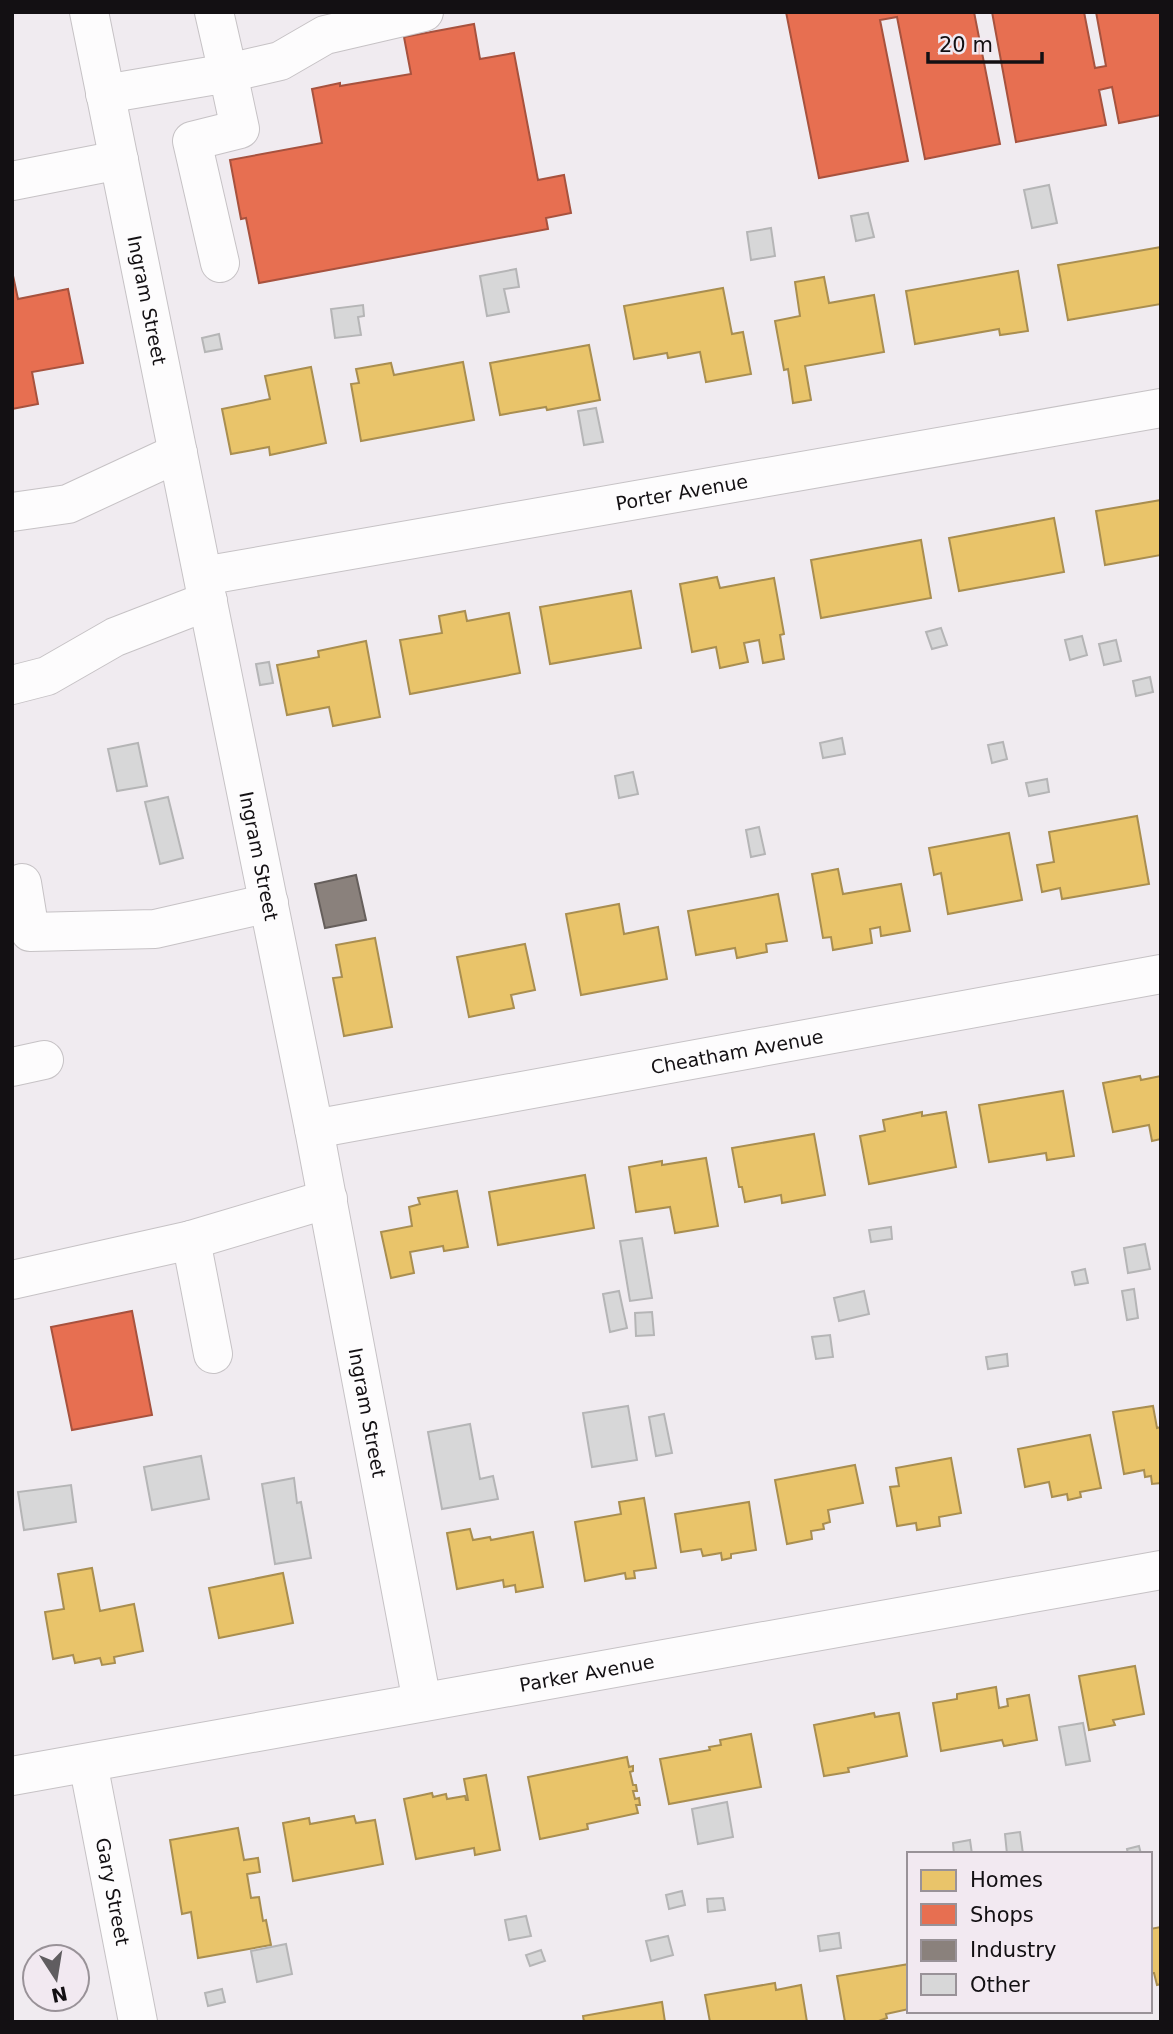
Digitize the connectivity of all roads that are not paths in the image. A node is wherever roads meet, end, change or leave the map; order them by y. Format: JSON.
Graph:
{"nodes":[{"id":1,"x":89,"y":12,"type":"edge"},
{"id":2,"x":214,"y":12,"type":"edge"},
{"id":3,"x":425,"y":12,"type":"edge"},
{"id":4,"x":323,"y":24,"type":"edge"},
{"id":5,"x":228,"y":73,"type":"junction"},
{"id":6,"x":105,"y":94,"type":"junction"},
{"id":7,"x":119,"y":160,"type":"junction"},
{"id":8,"x":12,"y":181,"type":"edge"},
{"id":9,"x":220,"y":263,"type":"dead end"},
{"id":10,"x":1161,"y":408,"type":"edge"},
{"id":11,"x":178,"y":453,"type":"junction"},
{"id":12,"x":12,"y":512,"type":"edge"},
{"id":13,"x":206,"y":589,"type":"junction"},
{"id":14,"x":12,"y":685,"type":"edge"},
{"id":15,"x":22,"y":883,"type":"dead end"},
{"id":16,"x":269,"y":903,"type":"junction"},
{"id":17,"x":1161,"y":974,"type":"edge"},
{"id":18,"x":314,"y":1129,"type":"junction"},
{"id":19,"x":328,"y":1199,"type":"junction"},
{"id":20,"x":191,"y":1240,"type":"junction"},
{"id":21,"x":12,"y":1280,"type":"edge"},
{"id":22,"x":213,"y":1354,"type":"dead end"},
{"id":23,"x":1161,"y":1570,"type":"edge"},
{"id":24,"x":422,"y":1702,"type":"junction"},
{"id":25,"x":88,"y":1763,"type":"junction"},
{"id":26,"x":12,"y":1776,"type":"edge"},
{"id":27,"x":138,"y":2022,"type":"edge"}],
"edges":[{"from":1,"to":6,"type":"street","name":"Ingram Street"},
{"from":2,"to":5,"type":"street"},
{"from":3,"to":4,"type":"street"},
{"from":4,"to":5,"type":"street"},
{"from":5,"to":6,"type":"street"},
{"from":5,"to":9,"type":"street"},
{"from":6,"to":7,"type":"street","name":"Ingram Street"},
{"from":7,"to":8,"type":"street"},
{"from":7,"to":11,"type":"street","name":"Ingram Street"},
{"from":10,"to":13,"type":"street","name":"Porter Avenue"},
{"from":11,"to":12,"type":"street"},
{"from":11,"to":13,"type":"street","name":"Ingram Street"},
{"from":13,"to":14,"type":"street","name":"Porter Avenue"},
{"from":13,"to":16,"type":"street","name":"Ingram Street"},
{"from":15,"to":16,"type":"street"},
{"from":16,"to":18,"type":"street","name":"Ingram Street"},
{"from":17,"to":18,"type":"street","name":"Cheatham Avenue"},
{"from":18,"to":19,"type":"street","name":"Ingram Street"},
{"from":19,"to":20,"type":"street"},
{"from":19,"to":24,"type":"street","name":"Ingram Street"},
{"from":20,"to":21,"type":"street"},
{"from":20,"to":22,"type":"street"},
{"from":23,"to":24,"type":"street","name":"Parker Avenue"},
{"from":24,"to":25,"type":"street","name":"Parker Avenue"},
{"from":25,"to":26,"type":"street","name":"Parker Avenue"},
{"from":25,"to":27,"type":"street","name":"Gary Street"}]}
